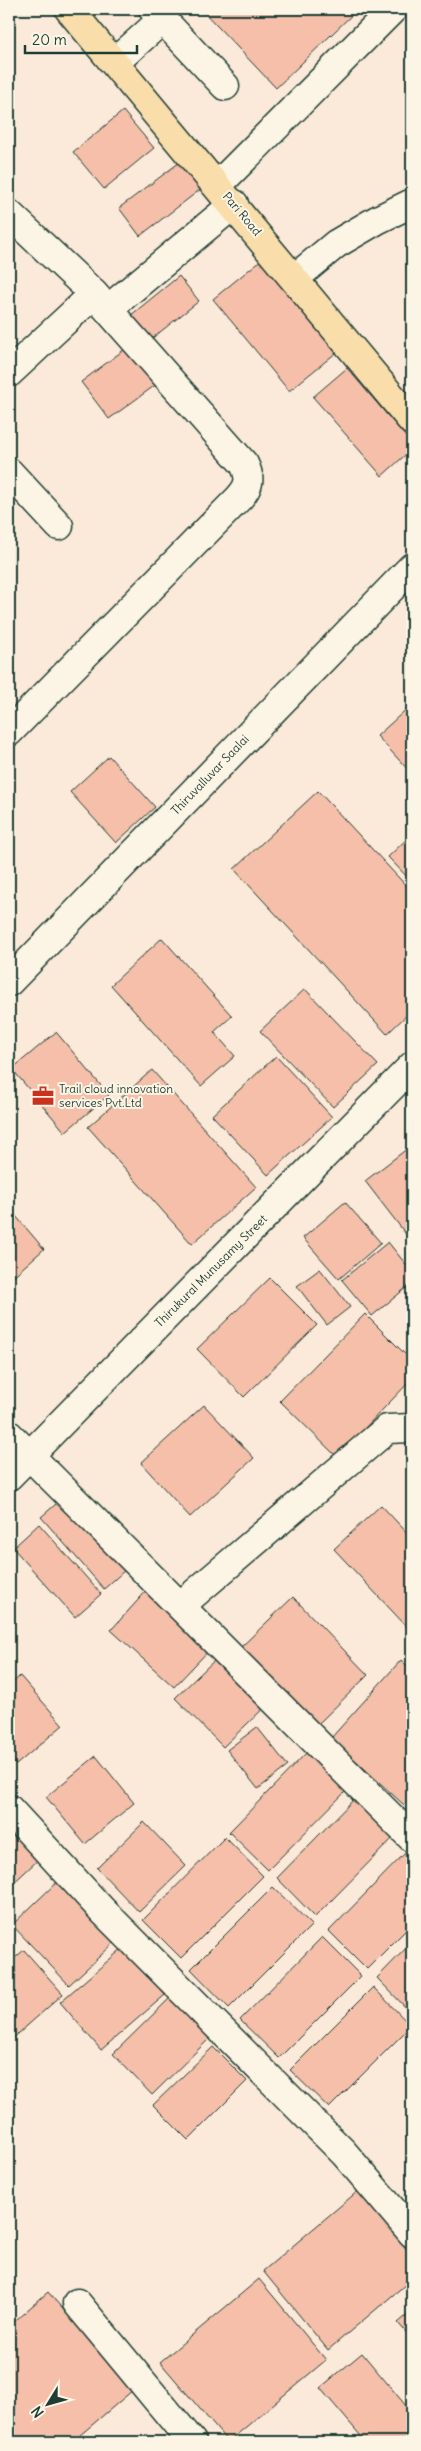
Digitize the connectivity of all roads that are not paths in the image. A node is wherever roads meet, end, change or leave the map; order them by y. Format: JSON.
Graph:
{"nodes":[{"id":1,"x":69,"y":9,"type":"edge"},
{"id":2,"x":393,"y":9,"type":"edge"},
{"id":3,"x":158,"y":14,"type":"edge"},
{"id":4,"x":115,"y":62,"type":"junction"},
{"id":5,"x":225,"y":86,"type":"dead end"},
{"id":6,"x":226,"y":194,"type":"junction"},
{"id":7,"x":412,"y":203,"type":"edge"},
{"id":8,"x":9,"y":214,"type":"edge"},
{"id":9,"x":295,"y":278,"type":"junction"},
{"id":10,"x":101,"y":301,"type":"junction"},
{"id":11,"x":9,"y":373,"type":"edge"},
{"id":12,"x":412,"y":421,"type":"edge"},
{"id":13,"x":9,"y":472,"type":"edge"},
{"id":14,"x":59,"y":526,"type":"dead end"},
{"id":15,"x":412,"y":567,"type":"edge"},
{"id":16,"x":9,"y":732,"type":"edge"},
{"id":17,"x":9,"y":982,"type":"edge"},
{"id":18,"x":412,"y":1066,"type":"edge"},
{"id":19,"x":412,"y":1428,"type":"edge"},
{"id":20,"x":9,"y":1435,"type":"edge"},
{"id":21,"x":30,"y":1455,"type":"junction"},
{"id":22,"x":9,"y":1476,"type":"edge"},
{"id":23,"x":180,"y":1606,"type":"junction"},
{"id":24,"x":9,"y":1810,"type":"edge"},
{"id":25,"x":412,"y":1838,"type":"edge"},
{"id":26,"x":412,"y":2232,"type":"edge"},
{"id":27,"x":77,"y":2303,"type":"dead end"},
{"id":28,"x":192,"y":2442,"type":"edge"}],
"edges":[{"from":1,"to":4,"type":"main road","name":"Pari Road"},
{"from":2,"to":6,"type":"street"},
{"from":3,"to":4,"type":"street"},
{"from":3,"to":5,"type":"street"},
{"from":4,"to":6,"type":"main road","name":"Pari Road"},
{"from":6,"to":9,"type":"main road","name":"Pari Road"},
{"from":6,"to":10,"type":"street"},
{"from":7,"to":9,"type":"street"},
{"from":8,"to":10,"type":"street"},
{"from":9,"to":12,"type":"main road","name":"Pari Road"},
{"from":10,"to":11,"type":"street"},
{"from":10,"to":16,"type":"street"},
{"from":13,"to":14,"type":"street"},
{"from":15,"to":17,"type":"street","name":"Thiruvalluvar Saalai"},
{"from":18,"to":21,"type":"street","name":"Thirukural Munusamy Street"},
{"from":19,"to":23,"type":"street"},
{"from":20,"to":21,"type":"street"},
{"from":21,"to":22,"type":"street","name":"Thirukural Munusamy Street"},
{"from":21,"to":23,"type":"street"},
{"from":23,"to":25,"type":"street"},
{"from":24,"to":26,"type":"street"},
{"from":27,"to":28,"type":"street"}]}
